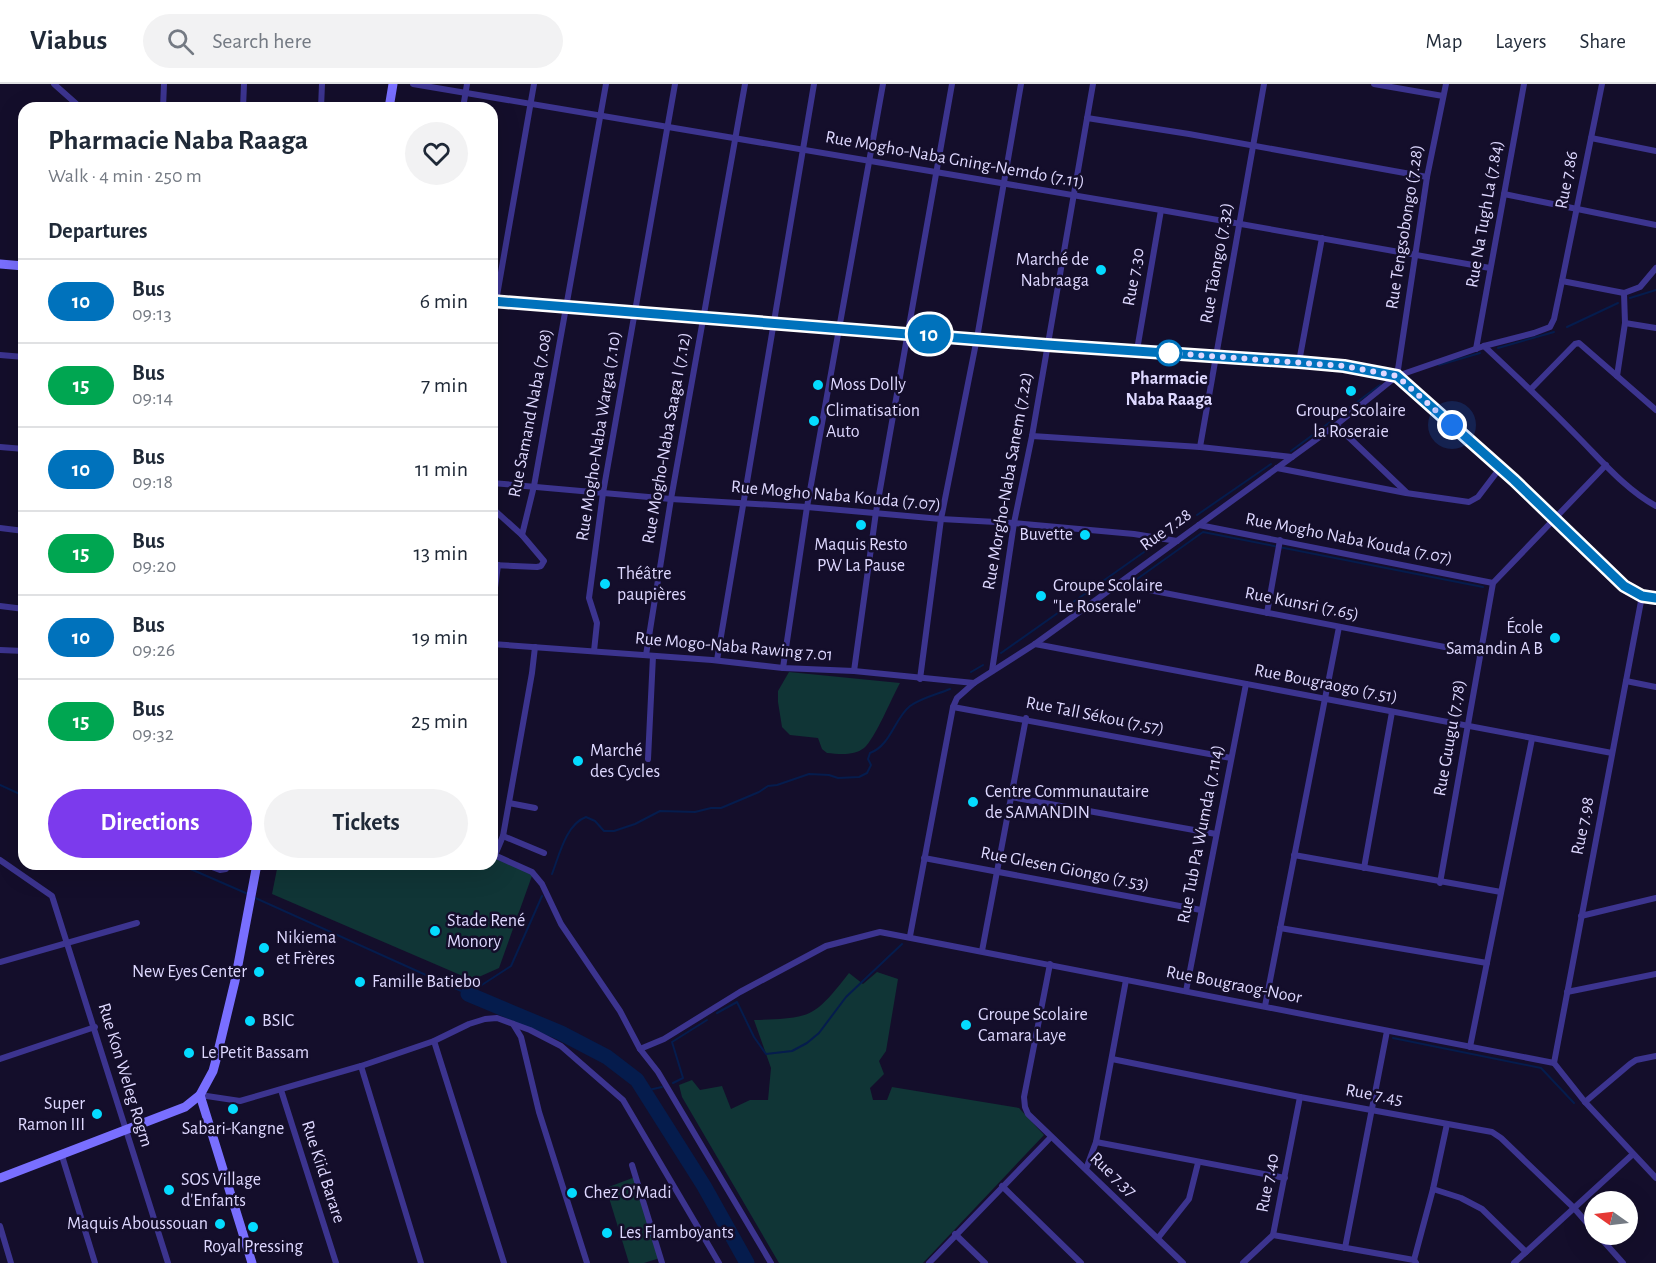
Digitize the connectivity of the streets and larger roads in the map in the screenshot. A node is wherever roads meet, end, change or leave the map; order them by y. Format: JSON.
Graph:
{"nodes":[{"id":1,"x":54,"y":84,"type":"edge"},
{"id":2,"x":164,"y":84,"type":"edge"},
{"id":3,"x":244,"y":84,"type":"edge"},
{"id":4,"x":322,"y":84,"type":"edge"},
{"id":5,"x":393,"y":84,"type":"edge"},
{"id":6,"x":413,"y":84,"type":"edge"},
{"id":7,"x":467,"y":84,"type":"edge"},
{"id":8,"x":534,"y":84,"type":"edge"},
{"id":9,"x":606,"y":84,"type":"edge"},
{"id":10,"x":675,"y":84,"type":"edge"},
{"id":11,"x":745,"y":84,"type":"edge"},
{"id":12,"x":814,"y":84,"type":"edge"},
{"id":13,"x":883,"y":84,"type":"edge"},
{"id":14,"x":952,"y":84,"type":"edge"},
{"id":15,"x":1021,"y":84,"type":"edge"},
{"id":16,"x":1093,"y":84,"type":"edge"},
{"id":17,"x":1264,"y":84,"type":"edge"},
{"id":18,"x":1374,"y":84,"type":"edge"},
{"id":19,"x":1446,"y":84,"type":"edge"},
{"id":20,"x":1524,"y":84,"type":"edge"},
{"id":21,"x":1602,"y":84,"type":"edge"},
{"id":22,"x":465,"y":93,"type":"junction"},
{"id":23,"x":1443,"y":96,"type":"junction"},
{"id":24,"x":74,"y":102,"type":"edge"},
{"id":25,"x":163,"y":102,"type":"edge"},
{"id":26,"x":243,"y":102,"type":"edge"},
{"id":27,"x":321,"y":102,"type":"edge"},
{"id":28,"x":390,"y":102,"type":"edge"},
{"id":29,"x":464,"y":102,"type":"edge"},
{"id":30,"x":530,"y":104,"type":"junction"},
{"id":31,"x":600,"y":116,"type":"junction"},
{"id":32,"x":1087,"y":118,"type":"junction"},
{"id":33,"x":667,"y":127,"type":"junction"},
{"id":34,"x":735,"y":137,"type":"junction"},
{"id":35,"x":1591,"y":138,"type":"junction"},
{"id":36,"x":1253,"y":146,"type":"junction"},
{"id":37,"x":803,"y":148,"type":"junction"},
{"id":38,"x":1656,"y":151,"type":"edge"},
{"id":39,"x":869,"y":161,"type":"junction"},
{"id":40,"x":937,"y":173,"type":"junction"},
{"id":41,"x":1427,"y":177,"type":"junction"},
{"id":42,"x":1003,"y":183,"type":"junction"},
{"id":43,"x":1504,"y":194,"type":"junction"},
{"id":44,"x":1073,"y":196,"type":"junction"},
{"id":45,"x":1577,"y":209,"type":"junction"},
{"id":46,"x":1161,"y":210,"type":"junction"},
{"id":47,"x":1239,"y":224,"type":"junction"},
{"id":48,"x":1656,"y":225,"type":"edge"},
{"id":49,"x":1322,"y":238,"type":"junction"},
{"id":50,"x":1414,"y":255,"type":"junction"},
{"id":51,"x":0,"y":264,"type":"edge"},
{"id":52,"x":18,"y":266,"type":"edge"},
{"id":53,"x":1490,"y":268,"type":"junction"},
{"id":54,"x":1656,"y":268,"type":"edge"},
{"id":55,"x":498,"y":280,"type":"edge"},
{"id":56,"x":1562,"y":281,"type":"junction"},
{"id":57,"x":1624,"y":293,"type":"junction"},
{"id":58,"x":498,"y":302,"type":"edge"},
{"id":59,"x":567,"y":307,"type":"junction"},
{"id":60,"x":635,"y":311,"type":"junction"},
{"id":61,"x":704,"y":318,"type":"junction"},
{"id":62,"x":774,"y":323,"type":"junction"},
{"id":63,"x":1625,"y":323,"type":"junction"},
{"id":64,"x":839,"y":327,"type":"junction"},
{"id":65,"x":1656,"y":328,"type":"edge"},
{"id":66,"x":909,"y":333,"type":"junction"},
{"id":67,"x":977,"y":339,"type":"junction"},
{"id":68,"x":1047,"y":345,"type":"junction"},
{"id":69,"x":1484,"y":346,"type":"junction"},
{"id":70,"x":1476,"y":349,"type":"junction"},
{"id":71,"x":1137,"y":350,"type":"junction"},
{"id":72,"x":0,"y":355,"type":"edge"},
{"id":73,"x":18,"y":356,"type":"edge"},
{"id":74,"x":1216,"y":356,"type":"junction"},
{"id":75,"x":1299,"y":362,"type":"junction"},
{"id":76,"x":1397,"y":376,"type":"junction"},
{"id":77,"x":1617,"y":376,"type":"junction"},
{"id":78,"x":1531,"y":389,"type":"junction"},
{"id":79,"x":1656,"y":410,"type":"edge"},
{"id":80,"x":1336,"y":425,"type":"junction"},
{"id":81,"x":1032,"y":436,"type":"junction"},
{"id":82,"x":0,"y":447,"type":"edge"},
{"id":83,"x":1200,"y":447,"type":"junction"},
{"id":84,"x":18,"y":448,"type":"edge"},
{"id":85,"x":1293,"y":457,"type":"junction"},
{"id":86,"x":1606,"y":465,"type":"junction"},
{"id":87,"x":1277,"y":468,"type":"junction"},
{"id":88,"x":1500,"y":468,"type":"junction"},
{"id":89,"x":498,"y":483,"type":"edge"},
{"id":90,"x":534,"y":486,"type":"junction"},
{"id":91,"x":603,"y":493,"type":"junction"},
{"id":92,"x":1406,"y":493,"type":"junction"},
{"id":93,"x":671,"y":499,"type":"junction"},
{"id":94,"x":744,"y":502,"type":"junction"},
{"id":95,"x":1656,"y":506,"type":"edge"},
{"id":96,"x":807,"y":507,"type":"junction"},
{"id":97,"x":876,"y":512,"type":"junction"},
{"id":98,"x":498,"y":513,"type":"edge"},
{"id":99,"x":1554,"y":518,"type":"junction"},
{"id":100,"x":941,"y":519,"type":"junction"},
{"id":101,"x":1014,"y":523,"type":"junction"},
{"id":102,"x":1199,"y":525,"type":"junction"},
{"id":103,"x":0,"y":528,"type":"edge"},
{"id":104,"x":18,"y":530,"type":"edge"},
{"id":105,"x":522,"y":534,"type":"junction"},
{"id":106,"x":1280,"y":540,"type":"junction"},
{"id":107,"x":1177,"y":541,"type":"junction"},
{"id":108,"x":498,"y":565,"type":"edge"},
{"id":109,"x":1493,"y":583,"type":"junction"},
{"id":110,"x":1118,"y":584,"type":"junction"},
{"id":111,"x":1642,"y":596,"type":"junction"},
{"id":112,"x":1656,"y":598,"type":"edge"},
{"id":113,"x":0,"y":606,"type":"edge"},
{"id":114,"x":18,"y":608,"type":"edge"},
{"id":115,"x":1267,"y":613,"type":"junction"},
{"id":116,"x":1339,"y":627,"type":"junction"},
{"id":117,"x":498,"y":644,"type":"edge"},
{"id":118,"x":1035,"y":644,"type":"junction"},
{"id":119,"x":534,"y":647,"type":"junction"},
{"id":120,"x":0,"y":650,"type":"edge"},
{"id":121,"x":18,"y":651,"type":"edge"},
{"id":122,"x":594,"y":651,"type":"junction"},
{"id":123,"x":1481,"y":654,"type":"junction"},
{"id":124,"x":650,"y":656,"type":"junction"},
{"id":125,"x":717,"y":660,"type":"junction"},
{"id":126,"x":783,"y":668,"type":"junction"},
{"id":127,"x":854,"y":671,"type":"junction"},
{"id":128,"x":992,"y":671,"type":"junction"},
{"id":129,"x":920,"y":679,"type":"junction"},
{"id":130,"x":1626,"y":681,"type":"junction"},
{"id":131,"x":974,"y":683,"type":"junction"},
{"id":132,"x":1246,"y":684,"type":"junction"},
{"id":133,"x":1656,"y":687,"type":"edge"},
{"id":134,"x":1325,"y":699,"type":"junction"},
{"id":135,"x":953,"y":706,"type":"junction"},
{"id":136,"x":1392,"y":711,"type":"junction"},
{"id":137,"x":1026,"y":718,"type":"junction"},
{"id":138,"x":1468,"y":726,"type":"junction"},
{"id":139,"x":1532,"y":739,"type":"junction"},
{"id":140,"x":1612,"y":753,"type":"junction"},
{"id":141,"x":1232,"y":758,"type":"junction"},
{"id":142,"x":648,"y":759,"type":"dead end"},
{"id":143,"x":1011,"y":797,"type":"junction"},
{"id":144,"x":509,"y":803,"type":"junction"},
{"id":145,"x":536,"y":808,"type":"dead end"},
{"id":146,"x":1216,"y":834,"type":"junction"},
{"id":147,"x":503,"y":836,"type":"junction"},
{"id":148,"x":498,"y":847,"type":"edge"},
{"id":149,"x":544,"y":853,"type":"dead end"},
{"id":150,"x":1294,"y":855,"type":"junction"},
{"id":151,"x":498,"y":857,"type":"edge"},
{"id":152,"x":924,"y":858,"type":"junction"},
{"id":153,"x":0,"y":860,"type":"edge"},
{"id":154,"x":1364,"y":868,"type":"junction"},
{"id":155,"x":256,"y":870,"type":"edge"},
{"id":156,"x":997,"y":871,"type":"junction"},
{"id":157,"x":1440,"y":883,"type":"junction"},
{"id":158,"x":1501,"y":892,"type":"junction"},
{"id":159,"x":1656,"y":898,"type":"edge"},
{"id":160,"x":1201,"y":910,"type":"junction"},
{"id":161,"x":1581,"y":916,"type":"junction"},
{"id":162,"x":137,"y":923,"type":"dead end"},
{"id":163,"x":1280,"y":928,"type":"junction"},
{"id":164,"x":910,"y":936,"type":"junction"},
{"id":165,"x":67,"y":942,"type":"junction"},
{"id":166,"x":982,"y":951,"type":"junction"},
{"id":167,"x":0,"y":962,"type":"edge"},
{"id":168,"x":1486,"y":963,"type":"junction"},
{"id":169,"x":1050,"y":964,"type":"junction"},
{"id":170,"x":1656,"y":974,"type":"edge"},
{"id":171,"x":1126,"y":980,"type":"junction"},
{"id":172,"x":1186,"y":991,"type":"junction"},
{"id":173,"x":1567,"y":992,"type":"junction"},
{"id":174,"x":1265,"y":1006,"type":"junction"},
{"id":175,"x":513,"y":1024,"type":"junction"},
{"id":176,"x":95,"y":1027,"type":"junction"},
{"id":177,"x":1387,"y":1030,"type":"junction"},
{"id":178,"x":434,"y":1041,"type":"junction"},
{"id":179,"x":1470,"y":1047,"type":"junction"},
{"id":180,"x":640,"y":1049,"type":"junction"},
{"id":181,"x":1656,"y":1056,"type":"edge"},
{"id":182,"x":0,"y":1059,"type":"edge"},
{"id":183,"x":1112,"y":1059,"type":"junction"},
{"id":184,"x":1554,"y":1063,"type":"junction"},
{"id":185,"x":361,"y":1066,"type":"junction"},
{"id":186,"x":281,"y":1090,"type":"junction"},
{"id":187,"x":200,"y":1095,"type":"junction"},
{"id":188,"x":1300,"y":1097,"type":"junction"},
{"id":189,"x":1585,"y":1102,"type":"junction"},
{"id":190,"x":1371,"y":1110,"type":"junction"},
{"id":191,"x":1447,"y":1124,"type":"junction"},
{"id":192,"x":126,"y":1131,"type":"junction"},
{"id":193,"x":1051,"y":1137,"type":"junction"},
{"id":194,"x":1096,"y":1142,"type":"junction"},
{"id":195,"x":1633,"y":1154,"type":"junction"},
{"id":196,"x":62,"y":1156,"type":"junction"},
{"id":197,"x":1198,"y":1163,"type":"junction"},
{"id":198,"x":632,"y":1165,"type":"dead end"},
{"id":199,"x":1086,"y":1169,"type":"junction"},
{"id":200,"x":0,"y":1178,"type":"edge"},
{"id":201,"x":1285,"y":1178,"type":"junction"},
{"id":202,"x":1656,"y":1178,"type":"edge"},
{"id":203,"x":1002,"y":1186,"type":"junction"},
{"id":204,"x":1433,"y":1189,"type":"junction"},
{"id":205,"x":1574,"y":1208,"type":"junction"},
{"id":206,"x":1584,"y":1219,"type":"edge"},
{"id":207,"x":0,"y":1227,"type":"edge"},
{"id":208,"x":955,"y":1234,"type":"junction"},
{"id":209,"x":1273,"y":1235,"type":"junction"},
{"id":210,"x":1158,"y":1238,"type":"junction"},
{"id":211,"x":1607,"y":1245,"type":"edge"},
{"id":212,"x":1345,"y":1248,"type":"junction"},
{"id":213,"x":1526,"y":1252,"type":"junction"},
{"id":214,"x":1415,"y":1262,"type":"edge"},
{"id":215,"x":11,"y":1263,"type":"edge"},
{"id":216,"x":95,"y":1263,"type":"edge"},
{"id":217,"x":168,"y":1263,"type":"edge"},
{"id":218,"x":252,"y":1263,"type":"edge"},
{"id":219,"x":336,"y":1263,"type":"edge"},
{"id":220,"x":421,"y":1263,"type":"edge"},
{"id":221,"x":504,"y":1263,"type":"edge"},
{"id":222,"x":587,"y":1263,"type":"edge"},
{"id":223,"x":662,"y":1263,"type":"edge"},
{"id":224,"x":719,"y":1263,"type":"edge"},
{"id":225,"x":771,"y":1263,"type":"edge"},
{"id":226,"x":929,"y":1263,"type":"edge"},
{"id":227,"x":985,"y":1263,"type":"edge"},
{"id":228,"x":1081,"y":1263,"type":"edge"},
{"id":229,"x":1183,"y":1263,"type":"edge"},
{"id":230,"x":1243,"y":1263,"type":"edge"},
{"id":231,"x":1514,"y":1263,"type":"edge"},
{"id":232,"x":1623,"y":1263,"type":"edge"}],
"edges":[{"from":1,"to":24,"type":"street"},
{"from":2,"to":25,"type":"street"},
{"from":3,"to":26,"type":"street"},
{"from":4,"to":27,"type":"street"},
{"from":5,"to":28,"type":"street"},
{"from":6,"to":22,"type":"street","name":"Rue Mogho-Naba Gning-Nemdo (7.11)"},
{"from":7,"to":22,"type":"street"},
{"from":8,"to":30,"type":"street"},
{"from":9,"to":31,"type":"street","name":"Rue Samand Naba (7.08)"},
{"from":10,"to":33,"type":"street","name":"Rue Mogho-Naba Warga (7.10)"},
{"from":11,"to":34,"type":"street","name":"Rue Mogho-Naba Saaga I (7.12)"},
{"from":12,"to":37,"type":"street"},
{"from":13,"to":39,"type":"street"},
{"from":14,"to":40,"type":"street"},
{"from":15,"to":42,"type":"street"},
{"from":16,"to":32,"type":"street","name":"Rue Morgho-Naba Sanem (7.22)"},
{"from":17,"to":36,"type":"street","name":"Rue Tâongo (7.32)"},
{"from":18,"to":23,"type":"street"},
{"from":19,"to":23,"type":"street","name":"Rue Tengsobongo (7.28)"},
{"from":20,"to":43,"type":"street","name":"Rue Na Tugh La (7.84)"},
{"from":21,"to":35,"type":"street","name":"Rue 7.86"},
{"from":22,"to":29,"type":"street"},
{"from":22,"to":30,"type":"street","name":"Rue Mogho-Naba Gning-Nemdo (7.11)"},
{"from":23,"to":41,"type":"street","name":"Rue Tengsobongo (7.28)"},
{"from":30,"to":31,"type":"street","name":"Rue Mogho-Naba Gning-Nemdo (7.11)"},
{"from":30,"to":55,"type":"street"},
{"from":31,"to":33,"type":"street","name":"Rue Mogho-Naba Gning-Nemdo (7.11)"},
{"from":31,"to":59,"type":"street","name":"Rue Samand Naba (7.08)"},
{"from":32,"to":36,"type":"street"},
{"from":32,"to":44,"type":"street","name":"Rue Morgho-Naba Sanem (7.22)"},
{"from":33,"to":34,"type":"street","name":"Rue Mogho-Naba Gning-Nemdo (7.11)"},
{"from":33,"to":60,"type":"street","name":"Rue Mogho-Naba Warga (7.10)"},
{"from":34,"to":37,"type":"street","name":"Rue Mogho-Naba Gning-Nemdo (7.11)"},
{"from":34,"to":61,"type":"street","name":"Rue Mogho-Naba Saaga I (7.12)"},
{"from":35,"to":38,"type":"street"},
{"from":35,"to":45,"type":"street","name":"Rue 7.86"},
{"from":36,"to":41,"type":"street"},
{"from":36,"to":47,"type":"street","name":"Rue Tâongo (7.32)"},
{"from":37,"to":39,"type":"street","name":"Rue Mogho-Naba Gning-Nemdo (7.11)"},
{"from":37,"to":62,"type":"street"},
{"from":39,"to":40,"type":"street","name":"Rue Mogho-Naba Gning-Nemdo (7.11)"},
{"from":39,"to":64,"type":"street"},
{"from":40,"to":42,"type":"street","name":"Rue Mogho-Naba Gning-Nemdo (7.11)"},
{"from":40,"to":66,"type":"street"},
{"from":41,"to":50,"type":"street","name":"Rue Tengsobongo (7.28)"},
{"from":42,"to":44,"type":"street","name":"Rue Mogho-Naba Gning-Nemdo (7.11)"},
{"from":42,"to":67,"type":"street"},
{"from":43,"to":45,"type":"street"},
{"from":43,"to":53,"type":"street","name":"Rue Na Tugh La (7.84)"},
{"from":44,"to":46,"type":"street","name":"Rue Mogho-Naba Gning-Nemdo (7.11)"},
{"from":44,"to":68,"type":"street","name":"Rue Morgho-Naba Sanem (7.22)"},
{"from":45,"to":48,"type":"street"},
{"from":45,"to":56,"type":"street","name":"Rue 7.86"},
{"from":46,"to":47,"type":"street","name":"Rue Mogho-Naba Gning-Nemdo (7.11)"},
{"from":46,"to":71,"type":"street","name":"Rue 7.30"},
{"from":47,"to":49,"type":"street","name":"Rue Mogho-Naba Gning-Nemdo (7.11)"},
{"from":47,"to":74,"type":"street","name":"Rue Tâongo (7.32)"},
{"from":49,"to":50,"type":"street","name":"Rue Mogho-Naba Gning-Nemdo (7.11)"},
{"from":49,"to":75,"type":"street"},
{"from":50,"to":53,"type":"street","name":"Rue Mogho-Naba Gning-Nemdo (7.11)"},
{"from":50,"to":76,"type":"street","name":"Rue Tengsobongo (7.28)"},
{"from":51,"to":52,"type":"street"},
{"from":53,"to":70,"type":"street","name":"Rue Na Tugh La (7.84)"},
{"from":54,"to":57,"type":"street"},
{"from":56,"to":57,"type":"street"},
{"from":56,"to":69,"type":"street","name":"Rue 7.86"},
{"from":57,"to":63,"type":"street"},
{"from":58,"to":59,"type":"street"},
{"from":59,"to":60,"type":"street"},
{"from":59,"to":90,"type":"street","name":"Rue Samand Naba (7.08)"},
{"from":60,"to":61,"type":"street"},
{"from":60,"to":91,"type":"street","name":"Rue Mogho-Naba Warga (7.10)"},
{"from":61,"to":62,"type":"street"},
{"from":61,"to":93,"type":"street","name":"Rue Mogho-Naba Saaga I (7.12)"},
{"from":62,"to":64,"type":"street"},
{"from":62,"to":94,"type":"street"},
{"from":63,"to":65,"type":"street"},
{"from":63,"to":77,"type":"street"},
{"from":64,"to":66,"type":"street"},
{"from":64,"to":96,"type":"street"},
{"from":66,"to":67,"type":"street"},
{"from":66,"to":97,"type":"street"},
{"from":67,"to":68,"type":"street"},
{"from":67,"to":100,"type":"street"},
{"from":68,"to":71,"type":"street"},
{"from":68,"to":81,"type":"street","name":"Rue Morgho-Naba Sanem (7.22)"},
{"from":69,"to":70,"type":"street","name":"Rue 7.28"},
{"from":69,"to":78,"type":"street"},
{"from":70,"to":76,"type":"street","name":"Rue 7.28"},
{"from":71,"to":74,"type":"street"},
{"from":72,"to":73,"type":"street"},
{"from":74,"to":75,"type":"street"},
{"from":74,"to":83,"type":"street","name":"Rue Tâongo (7.32)"},
{"from":75,"to":76,"type":"street"},
{"from":76,"to":80,"type":"street","name":"Rue 7.28"},
{"from":76,"to":88,"type":"street"},
{"from":77,"to":78,"type":"street"},
{"from":77,"to":79,"type":"street"},
{"from":78,"to":86,"type":"street"},
{"from":80,"to":85,"type":"street","name":"Rue 7.28"},
{"from":80,"to":92,"type":"street"},
{"from":81,"to":83,"type":"street"},
{"from":81,"to":101,"type":"street","name":"Rue Morgho-Naba Sanem (7.22)"},
{"from":82,"to":84,"type":"street"},
{"from":83,"to":85,"type":"street"},
{"from":85,"to":87,"type":"street","name":"Rue 7.28"},
{"from":86,"to":95,"type":"street"},
{"from":86,"to":99,"type":"street"},
{"from":87,"to":92,"type":"street"},
{"from":87,"to":102,"type":"street","name":"Rue 7.28"},
{"from":88,"to":92,"type":"street"},
{"from":88,"to":99,"type":"street"},
{"from":89,"to":90,"type":"street","name":"Rue Mogho Naba Kouda (7.07)"},
{"from":90,"to":91,"type":"street","name":"Rue Mogho Naba Kouda (7.07)"},
{"from":90,"to":105,"type":"street","name":"Rue Samand Naba (7.08)"},
{"from":91,"to":93,"type":"street","name":"Rue Mogho Naba Kouda (7.07)"},
{"from":91,"to":122,"type":"street","name":"Rue Mogho-Naba Warga (7.10)"},
{"from":93,"to":94,"type":"street","name":"Rue Mogho Naba Kouda (7.07)"},
{"from":93,"to":124,"type":"street","name":"Rue Mogho-Naba Saaga I (7.12)"},
{"from":94,"to":96,"type":"street","name":"Rue Mogho Naba Kouda (7.07)"},
{"from":94,"to":125,"type":"street"},
{"from":96,"to":97,"type":"street","name":"Rue Mogho Naba Kouda (7.07)"},
{"from":96,"to":126,"type":"street"},
{"from":97,"to":100,"type":"street","name":"Rue Mogho Naba Kouda (7.07)"},
{"from":97,"to":127,"type":"street"},
{"from":98,"to":105,"type":"street"},
{"from":99,"to":109,"type":"street"},
{"from":99,"to":111,"type":"street"},
{"from":100,"to":101,"type":"street","name":"Rue Mogho Naba Kouda (7.07)"},
{"from":100,"to":129,"type":"street"},
{"from":101,"to":107,"type":"street","name":"Rue Mogho Naba Kouda (7.07)"},
{"from":101,"to":128,"type":"street","name":"Rue Morgho-Naba Sanem (7.22)"},
{"from":102,"to":106,"type":"street","name":"Rue Mogho Naba Kouda (7.07)"},
{"from":102,"to":107,"type":"street","name":"Rue 7.28"},
{"from":103,"to":104,"type":"street"},
{"from":105,"to":108,"type":"street"},
{"from":106,"to":109,"type":"street","name":"Rue Mogho Naba Kouda (7.07)"},
{"from":106,"to":115,"type":"street"},
{"from":107,"to":110,"type":"street","name":"Rue 7.28"},
{"from":109,"to":123,"type":"street","name":"Rue Guugu (7.78)"},
{"from":110,"to":115,"type":"street","name":"Rue Kunsri (7.65)"},
{"from":110,"to":118,"type":"street","name":"Rue 7.28"},
{"from":111,"to":112,"type":"street"},
{"from":111,"to":130,"type":"street","name":"Rue 7.98"},
{"from":113,"to":114,"type":"street"},
{"from":115,"to":116,"type":"street","name":"Rue Kunsri (7.65)"},
{"from":116,"to":123,"type":"street","name":"Rue Kunsri (7.65)"},
{"from":116,"to":134,"type":"street"},
{"from":117,"to":119,"type":"street","name":"Rue Mogo-Naba Rawing 7.01"},
{"from":118,"to":128,"type":"street","name":"Rue 7.28"},
{"from":118,"to":132,"type":"street","name":"Rue Bougraogo (7.51)"},
{"from":119,"to":122,"type":"street","name":"Rue Mogo-Naba Rawing 7.01"},
{"from":119,"to":144,"type":"street"},
{"from":120,"to":121,"type":"street"},
{"from":122,"to":124,"type":"street","name":"Rue Mogo-Naba Rawing 7.01"},
{"from":123,"to":138,"type":"street","name":"Rue Guugu (7.78)"},
{"from":124,"to":125,"type":"street","name":"Rue Mogo-Naba Rawing 7.01"},
{"from":124,"to":142,"type":"street","name":"Rue Mogho-Naba Saaga I (7.12)"},
{"from":125,"to":126,"type":"street","name":"Rue Mogo-Naba Rawing 7.01"},
{"from":126,"to":127,"type":"street","name":"Rue Mogo-Naba Rawing 7.01"},
{"from":127,"to":129,"type":"street","name":"Rue Mogo-Naba Rawing 7.01"},
{"from":128,"to":131,"type":"street","name":"Rue 7.28"},
{"from":129,"to":131,"type":"street","name":"Rue Mogo-Naba Rawing 7.01"},
{"from":130,"to":133,"type":"street"},
{"from":130,"to":140,"type":"street","name":"Rue 7.98"},
{"from":131,"to":135,"type":"street","name":"Rue 7.28"},
{"from":132,"to":134,"type":"street","name":"Rue Bougraogo (7.51)"},
{"from":132,"to":141,"type":"street","name":"Rue Tub Pa Wumda (7.114)"},
{"from":134,"to":136,"type":"street","name":"Rue Bougraogo (7.51)"},
{"from":134,"to":150,"type":"street"},
{"from":135,"to":137,"type":"street","name":"Rue Tall Sékou (7.57)"},
{"from":135,"to":152,"type":"street"},
{"from":136,"to":138,"type":"street","name":"Rue Bougraogo (7.51)"},
{"from":136,"to":154,"type":"street"},
{"from":137,"to":141,"type":"street","name":"Rue Tall Sékou (7.57)"},
{"from":137,"to":143,"type":"street"},
{"from":138,"to":139,"type":"street","name":"Rue Bougraogo (7.51)"},
{"from":138,"to":157,"type":"street","name":"Rue Guugu (7.78)"},
{"from":139,"to":140,"type":"street","name":"Rue Bougraogo (7.51)"},
{"from":139,"to":158,"type":"street"},
{"from":140,"to":161,"type":"street","name":"Rue 7.98"},
{"from":141,"to":146,"type":"street","name":"Rue Tub Pa Wumda (7.114)"},
{"from":143,"to":146,"type":"street"},
{"from":143,"to":156,"type":"street"},
{"from":144,"to":145,"type":"street"},
{"from":144,"to":147,"type":"street"},
{"from":146,"to":160,"type":"street","name":"Rue Tub Pa Wumda (7.114)"},
{"from":147,"to":148,"type":"street"},
{"from":147,"to":149,"type":"street"},
{"from":150,"to":154,"type":"street"},
{"from":150,"to":163,"type":"street"},
{"from":151,"to":180,"type":"street"},
{"from":152,"to":156,"type":"street","name":"Rue Glesen Giongo (7.53)"},
{"from":152,"to":164,"type":"street"},
{"from":153,"to":165,"type":"street","name":"Rue Kon Weleg Rogm"},
{"from":154,"to":157,"type":"street"},
{"from":155,"to":187,"type":"street"},
{"from":156,"to":160,"type":"street","name":"Rue Glesen Giongo (7.53)"},
{"from":156,"to":166,"type":"street"},
{"from":157,"to":158,"type":"street"},
{"from":158,"to":168,"type":"street"},
{"from":159,"to":161,"type":"street"},
{"from":160,"to":172,"type":"street","name":"Rue Tub Pa Wumda (7.114)"},
{"from":161,"to":173,"type":"street","name":"Rue 7.98"},
{"from":162,"to":165,"type":"street"},
{"from":163,"to":168,"type":"street"},
{"from":163,"to":174,"type":"street"},
{"from":164,"to":166,"type":"street","name":"Rue Bougraog-Noor"},
{"from":164,"to":180,"type":"street","name":"Rue Bougraog-Noor"},
{"from":165,"to":167,"type":"street"},
{"from":165,"to":176,"type":"street","name":"Rue Kon Weleg Rogm"},
{"from":166,"to":169,"type":"street","name":"Rue Bougraog-Noor"},
{"from":168,"to":179,"type":"street"},
{"from":169,"to":171,"type":"street","name":"Rue Bougraog-Noor"},
{"from":169,"to":193,"type":"street","name":"Rue 7.37"},
{"from":170,"to":173,"type":"street"},
{"from":171,"to":172,"type":"street","name":"Rue Bougraog-Noor"},
{"from":171,"to":183,"type":"street"},
{"from":172,"to":174,"type":"street","name":"Rue Bougraog-Noor"},
{"from":173,"to":184,"type":"street","name":"Rue 7.98"},
{"from":174,"to":177,"type":"street","name":"Rue Bougraog-Noor"},
{"from":175,"to":178,"type":"street"},
{"from":175,"to":222,"type":"street"},
{"from":175,"to":224,"type":"street"},
{"from":176,"to":182,"type":"street"},
{"from":176,"to":192,"type":"street","name":"Rue Kon Weleg Rogm"},
{"from":177,"to":179,"type":"street","name":"Rue Bougraog-Noor"},
{"from":177,"to":190,"type":"street"},
{"from":178,"to":185,"type":"street"},
{"from":178,"to":221,"type":"street"},
{"from":179,"to":184,"type":"street","name":"Rue Bougraog-Noor"},
{"from":180,"to":225,"type":"street"},
{"from":181,"to":189,"type":"street"},
{"from":183,"to":188,"type":"street","name":"Rue 7.45"},
{"from":183,"to":194,"type":"street"},
{"from":184,"to":189,"type":"street"},
{"from":185,"to":186,"type":"street"},
{"from":185,"to":220,"type":"street"},
{"from":186,"to":187,"type":"street"},
{"from":186,"to":219,"type":"street","name":"Rue Kiid Barare"},
{"from":187,"to":192,"type":"street"},
{"from":187,"to":218,"type":"street"},
{"from":188,"to":190,"type":"street","name":"Rue 7.45"},
{"from":188,"to":201,"type":"street","name":"Rue 7.40"},
{"from":189,"to":195,"type":"street"},
{"from":190,"to":191,"type":"street","name":"Rue 7.45"},
{"from":190,"to":212,"type":"street"},
{"from":191,"to":204,"type":"street"},
{"from":191,"to":205,"type":"street","name":"Rue 7.45"},
{"from":192,"to":196,"type":"street"},
{"from":192,"to":217,"type":"street","name":"Rue Kon Weleg Rogm"},
{"from":193,"to":199,"type":"street","name":"Rue 7.37"},
{"from":193,"to":203,"type":"street"},
{"from":194,"to":197,"type":"street"},
{"from":194,"to":199,"type":"street"},
{"from":195,"to":202,"type":"street"},
{"from":195,"to":205,"type":"street"},
{"from":196,"to":200,"type":"street"},
{"from":196,"to":216,"type":"street"},
{"from":197,"to":201,"type":"street"},
{"from":197,"to":210,"type":"street"},
{"from":198,"to":223,"type":"street"},
{"from":199,"to":210,"type":"street","name":"Rue 7.37"},
{"from":201,"to":209,"type":"street","name":"Rue 7.40"},
{"from":203,"to":208,"type":"street"},
{"from":203,"to":228,"type":"street"},
{"from":204,"to":213,"type":"street"},
{"from":204,"to":214,"type":"street"},
{"from":205,"to":206,"type":"street","name":"Rue 7.45"},
{"from":205,"to":213,"type":"street"},
{"from":207,"to":215,"type":"street"},
{"from":208,"to":226,"type":"street"},
{"from":208,"to":227,"type":"street"},
{"from":209,"to":212,"type":"street"},
{"from":209,"to":230,"type":"street","name":"Rue 7.40"},
{"from":210,"to":229,"type":"street","name":"Rue 7.37"},
{"from":211,"to":232,"type":"street","name":"Rue 7.45"},
{"from":212,"to":214,"type":"street"},
{"from":213,"to":231,"type":"street"}]}
